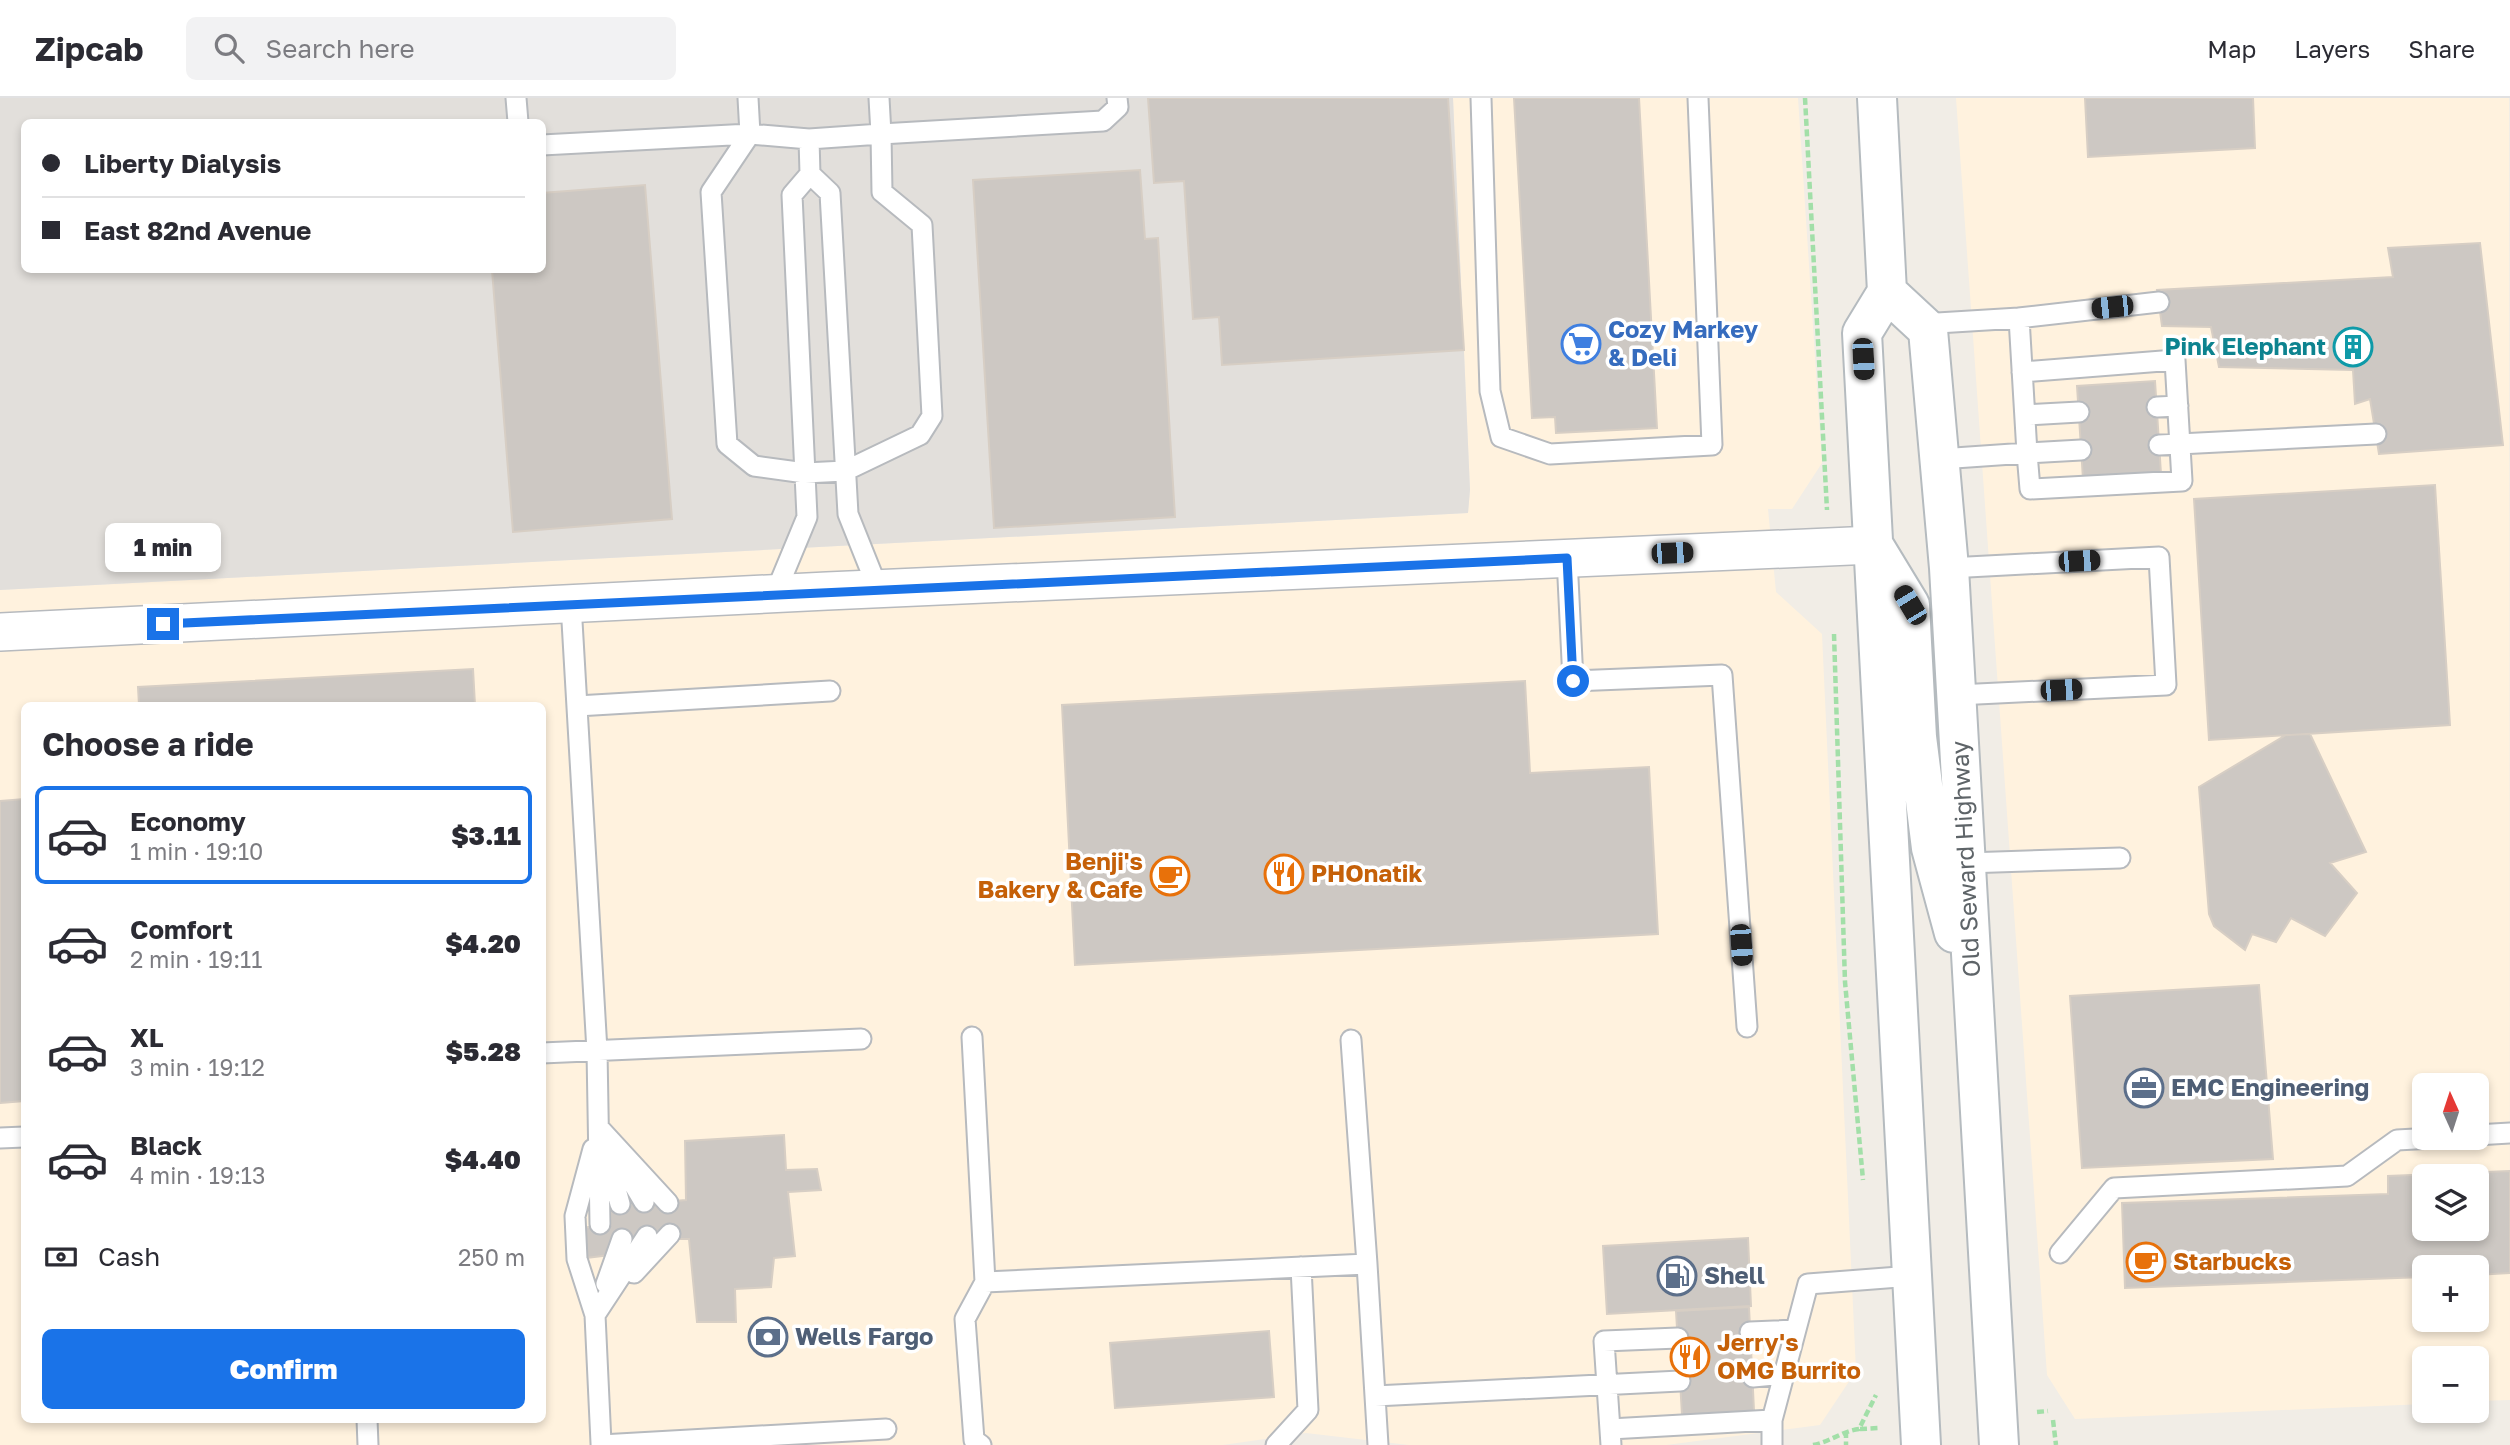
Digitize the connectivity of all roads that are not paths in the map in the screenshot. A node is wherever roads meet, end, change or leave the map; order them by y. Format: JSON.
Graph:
{"nodes":[{"id":1,"x":516,"y":98,"type":"edge"},
{"id":2,"x":748,"y":98,"type":"edge"},
{"id":3,"x":879,"y":98,"type":"edge"},
{"id":4,"x":1117,"y":98,"type":"edge"},
{"id":5,"x":1481,"y":98,"type":"edge"},
{"id":6,"x":1698,"y":98,"type":"edge"},
{"id":7,"x":1877,"y":98,"type":"edge"},
{"id":8,"x":518,"y":119,"type":"edge"},
{"id":9,"x":750,"y":134,"type":"junction"},
{"id":10,"x":881,"y":134,"type":"junction"},
{"id":11,"x":808,"y":139,"type":"junction"},
{"id":12,"x":546,"y":145,"type":"edge"},
{"id":13,"x":810,"y":174,"type":"junction"},
{"id":14,"x":1886,"y":292,"type":"junction"},
{"id":15,"x":2159,"y":302,"type":"dead end"},
{"id":16,"x":2019,"y":318,"type":"junction"},
{"id":17,"x":1921,"y":324,"type":"junction"},
{"id":18,"x":2022,"y":372,"type":"junction"},
{"id":19,"x":2178,"y":406,"type":"junction"},
{"id":20,"x":2157,"y":407,"type":"dead end"},
{"id":21,"x":2079,"y":412,"type":"dead end"},
{"id":22,"x":2025,"y":415,"type":"junction"},
{"id":23,"x":2376,"y":434,"type":"dead end"},
{"id":24,"x":2180,"y":444,"type":"junction"},
{"id":25,"x":2159,"y":445,"type":"dead end"},
{"id":26,"x":2081,"y":450,"type":"dead end"},
{"id":27,"x":2026,"y":453,"type":"junction"},
{"id":28,"x":1940,"y":459,"type":"junction"},
{"id":29,"x":845,"y":471,"type":"junction"},
{"id":30,"x":805,"y":473,"type":"junction"},
{"id":31,"x":1873,"y":545,"type":"junction"},
{"id":32,"x":1567,"y":558,"type":"junction"},
{"id":33,"x":1949,"y":568,"type":"junction"},
{"id":34,"x":878,"y":589,"type":"junction"},
{"id":35,"x":775,"y":594,"type":"junction"},
{"id":36,"x":571,"y":604,"type":"junction"},
{"id":37,"x":0,"y":632,"type":"edge"},
{"id":38,"x":830,"y":691,"type":"dead end"},
{"id":39,"x":1957,"y":695,"type":"junction"},
{"id":40,"x":577,"y":706,"type":"junction"},
{"id":41,"x":2120,"y":858,"type":"dead end"},
{"id":42,"x":1966,"y":863,"type":"junction"},
{"id":43,"x":1975,"y":1010,"type":"junction"},
{"id":44,"x":1747,"y":1027,"type":"dead end"},
{"id":45,"x":972,"y":1037,"type":"dead end"},
{"id":46,"x":861,"y":1039,"type":"dead end"},
{"id":47,"x":1350,"y":1040,"type":"dead end"},
{"id":48,"x":597,"y":1051,"type":"junction"},
{"id":49,"x":546,"y":1053,"type":"edge"},
{"id":50,"x":599,"y":1128,"type":"junction"},
{"id":51,"x":2510,"y":1133,"type":"edge"},
{"id":52,"x":2489,"y":1134,"type":"edge"},
{"id":53,"x":21,"y":1137,"type":"edge"},
{"id":54,"x":0,"y":1138,"type":"edge"},
{"id":55,"x":2412,"y":1139,"type":"edge"},
{"id":56,"x":644,"y":1202,"type":"dead end"},
{"id":57,"x":668,"y":1202,"type":"dead end"},
{"id":58,"x":620,"y":1204,"type":"dead end"},
{"id":59,"x":600,"y":1224,"type":"dead end"},
{"id":60,"x":670,"y":1234,"type":"dead end"},
{"id":61,"x":647,"y":1236,"type":"dead end"},
{"id":62,"x":622,"y":1239,"type":"dead end"},
{"id":63,"x":2060,"y":1253,"type":"dead end"},
{"id":64,"x":602,"y":1256,"type":"dead end"},
{"id":65,"x":1367,"y":1264,"type":"junction"},
{"id":66,"x":1301,"y":1267,"type":"junction"},
{"id":67,"x":1912,"y":1276,"type":"junction"},
{"id":68,"x":985,"y":1282,"type":"junction"},
{"id":69,"x":595,"y":1315,"type":"junction"},
{"id":70,"x":1795,"y":1330,"type":"junction"},
{"id":71,"x":1750,"y":1332,"type":"dead end"},
{"id":72,"x":1678,"y":1338,"type":"dead end"},
{"id":73,"x":1784,"y":1374,"type":"junction"},
{"id":74,"x":1753,"y":1377,"type":"dead end"},
{"id":75,"x":1680,"y":1381,"type":"dead end"},
{"id":76,"x":1607,"y":1385,"type":"junction"},
{"id":77,"x":1375,"y":1396,"type":"junction"},
{"id":78,"x":1772,"y":1420,"type":"junction"},
{"id":79,"x":367,"y":1423,"type":"edge"},
{"id":80,"x":886,"y":1429,"type":"dead end"},
{"id":81,"x":1610,"y":1437,"type":"edge"},
{"id":82,"x":601,"y":1444,"type":"edge"},
{"id":83,"x":368,"y":1445,"type":"edge"},
{"id":84,"x":981,"y":1445,"type":"edge"},
{"id":85,"x":1276,"y":1445,"type":"edge"},
{"id":86,"x":1378,"y":1445,"type":"edge"},
{"id":87,"x":1772,"y":1445,"type":"edge"},
{"id":88,"x":1922,"y":1445,"type":"edge"},
{"id":89,"x":1999,"y":1445,"type":"edge"}],
"edges":[{"from":1,"to":8,"type":"lane"},
{"from":2,"to":9,"type":"lane"},
{"from":3,"to":10,"type":"lane"},
{"from":4,"to":10,"type":"lane"},
{"from":5,"to":6,"type":"lane"},
{"from":7,"to":14,"type":"main road"},
{"from":9,"to":11,"type":"lane"},
{"from":9,"to":12,"type":"lane"},
{"from":9,"to":30,"type":"lane"},
{"from":10,"to":11,"type":"lane"},
{"from":10,"to":29,"type":"lane"},
{"from":11,"to":13,"type":"lane"},
{"from":13,"to":29,"type":"lane"},
{"from":13,"to":30,"type":"lane"},
{"from":14,"to":17,"type":"main road"},
{"from":14,"to":31,"type":"main road"},
{"from":15,"to":16,"type":"lane"},
{"from":16,"to":17,"type":"lane"},
{"from":16,"to":18,"type":"lane"},
{"from":17,"to":28,"type":"main road","name":"Old Seward Highway"},
{"from":18,"to":19,"type":"lane"},
{"from":18,"to":22,"type":"lane"},
{"from":19,"to":20,"type":"lane"},
{"from":19,"to":24,"type":"lane"},
{"from":21,"to":22,"type":"lane"},
{"from":22,"to":27,"type":"lane"},
{"from":23,"to":24,"type":"lane"},
{"from":24,"to":25,"type":"lane"},
{"from":24,"to":27,"type":"lane"},
{"from":26,"to":27,"type":"lane"},
{"from":27,"to":28,"type":"lane"},
{"from":28,"to":33,"type":"main road","name":"Old Seward Highway"},
{"from":29,"to":30,"type":"lane"},
{"from":29,"to":34,"type":"lane"},
{"from":30,"to":35,"type":"lane"},
{"from":31,"to":32,"type":"street"},
{"from":31,"to":43,"type":"main road"},
{"from":31,"to":67,"type":"main road"},
{"from":32,"to":34,"type":"street"},
{"from":32,"to":44,"type":"lane"},
{"from":33,"to":39,"type":"main road","name":"Old Seward Highway"},
{"from":33,"to":39,"type":"lane"},
{"from":34,"to":35,"type":"street"},
{"from":35,"to":36,"type":"street"},
{"from":36,"to":37,"type":"street"},
{"from":36,"to":40,"type":"lane"},
{"from":38,"to":40,"type":"lane"},
{"from":39,"to":42,"type":"main road","name":"Old Seward Highway"},
{"from":40,"to":48,"type":"lane"},
{"from":41,"to":42,"type":"lane"},
{"from":42,"to":43,"type":"main road","name":"Old Seward Highway"},
{"from":43,"to":89,"type":"main road","name":"Old Seward Highway"},
{"from":45,"to":68,"type":"lane"},
{"from":46,"to":48,"type":"lane"},
{"from":47,"to":65,"type":"lane"},
{"from":48,"to":49,"type":"lane"},
{"from":48,"to":50,"type":"lane"},
{"from":50,"to":56,"type":"lane"},
{"from":50,"to":57,"type":"lane"},
{"from":50,"to":58,"type":"lane"},
{"from":50,"to":59,"type":"lane"},
{"from":50,"to":69,"type":"lane"},
{"from":51,"to":52,"type":"lane"},
{"from":53,"to":54,"type":"lane"},
{"from":55,"to":63,"type":"lane"},
{"from":60,"to":69,"type":"lane"},
{"from":61,"to":69,"type":"lane"},
{"from":62,"to":69,"type":"lane"},
{"from":64,"to":69,"type":"lane"},
{"from":65,"to":66,"type":"lane"},
{"from":65,"to":77,"type":"lane"},
{"from":66,"to":68,"type":"lane"},
{"from":66,"to":85,"type":"lane"},
{"from":67,"to":70,"type":"lane"},
{"from":67,"to":88,"type":"main road"},
{"from":68,"to":84,"type":"lane"},
{"from":69,"to":82,"type":"lane"},
{"from":70,"to":71,"type":"lane"},
{"from":70,"to":73,"type":"lane"},
{"from":72,"to":76,"type":"lane"},
{"from":73,"to":74,"type":"lane"},
{"from":73,"to":78,"type":"lane"},
{"from":75,"to":76,"type":"lane"},
{"from":76,"to":77,"type":"lane"},
{"from":76,"to":81,"type":"lane"},
{"from":77,"to":86,"type":"lane"},
{"from":78,"to":81,"type":"lane"},
{"from":78,"to":87,"type":"lane"},
{"from":79,"to":83,"type":"lane"},
{"from":80,"to":82,"type":"lane"}]}
